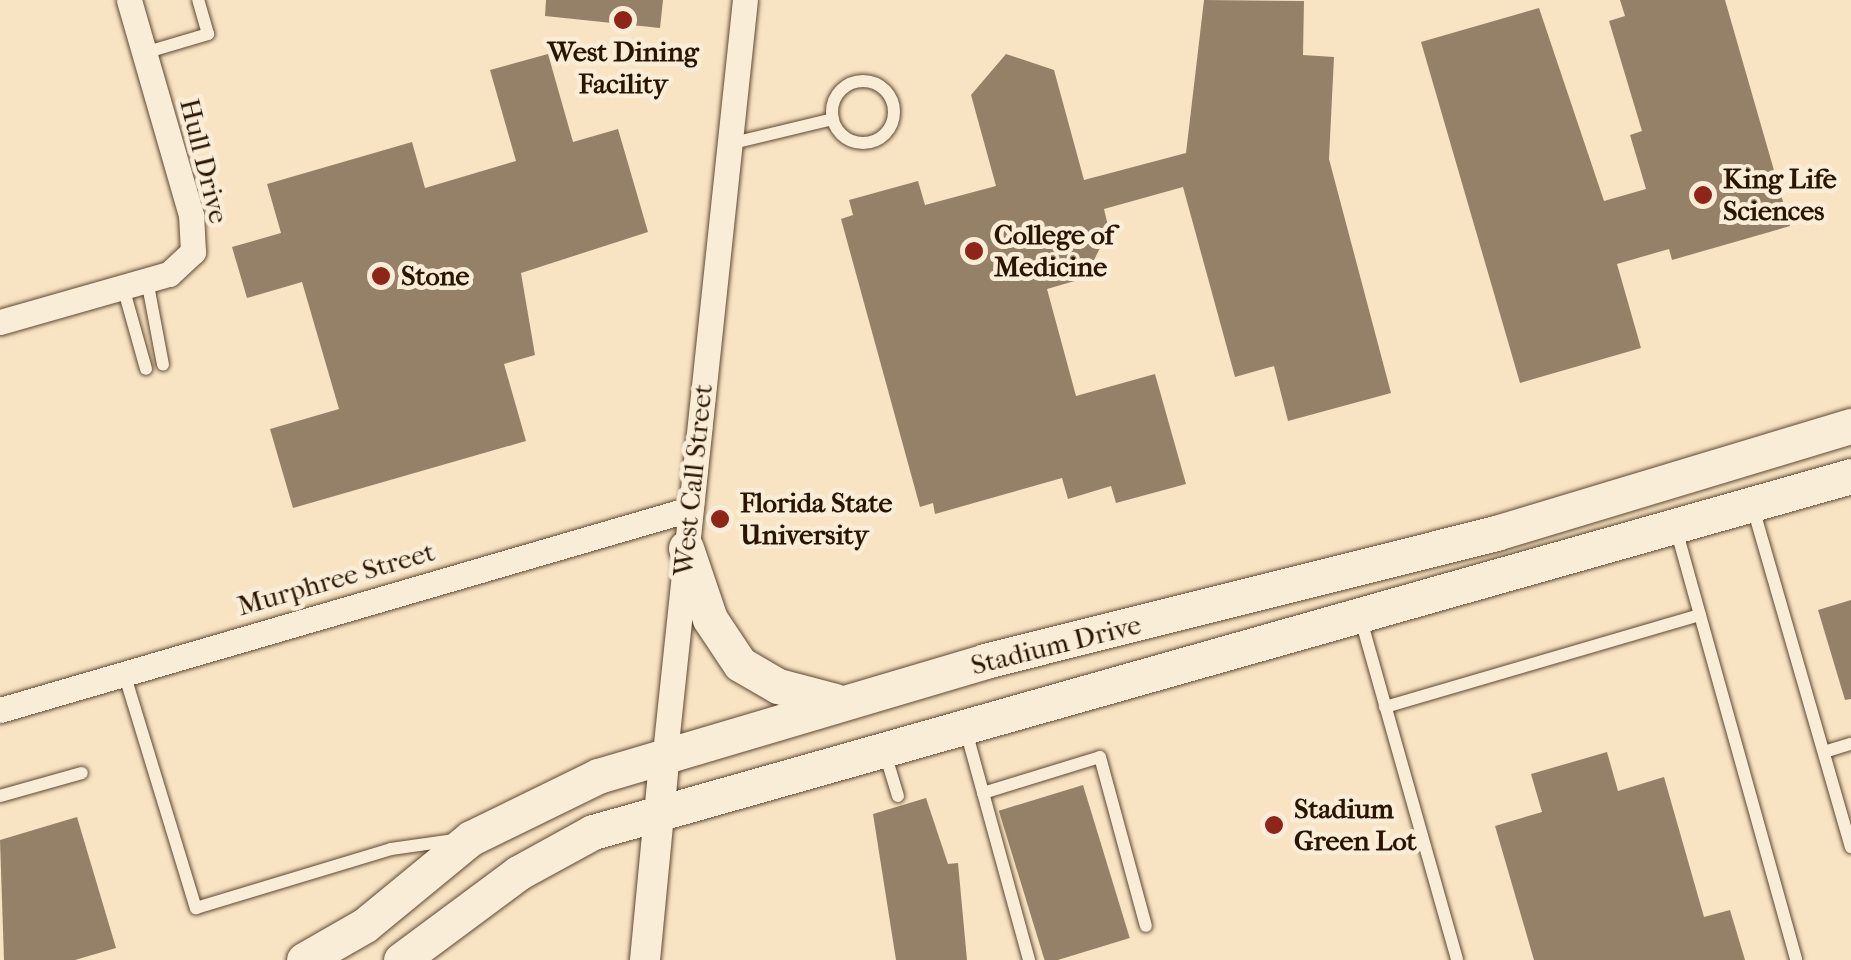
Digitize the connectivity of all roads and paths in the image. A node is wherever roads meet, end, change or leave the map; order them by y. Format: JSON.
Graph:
{"nodes":[{"id":1,"x":129,"y":0,"type":"edge"},
{"id":2,"x":198,"y":0,"type":"edge"},
{"id":3,"x":745,"y":0,"type":"edge"},
{"id":4,"x":144,"y":52,"type":"junction"},
{"id":5,"x":834,"y":119,"type":"junction"},
{"id":6,"x":729,"y":144,"type":"junction"},
{"id":7,"x":135,"y":284,"type":"junction"},
{"id":8,"x":0,"y":322,"type":"edge"},
{"id":9,"x":163,"y":365,"type":"dead end"},
{"id":10,"x":146,"y":370,"type":"dead end"},
{"id":11,"x":1851,"y":426,"type":"edge"},
{"id":12,"x":1851,"y":476,"type":"edge"},
{"id":13,"x":1752,"y":505,"type":"junction"},
{"id":14,"x":690,"y":509,"type":"junction"},
{"id":15,"x":1676,"y":528,"type":"junction"},
{"id":16,"x":686,"y":548,"type":"junction"},
{"id":17,"x":1700,"y":614,"type":"junction"},
{"id":18,"x":1361,"y":620,"type":"junction"},
{"id":19,"x":124,"y":673,"type":"junction"},
{"id":20,"x":846,"y":701,"type":"junction"},
{"id":21,"x":1385,"y":707,"type":"junction"},
{"id":22,"x":0,"y":710,"type":"edge"},
{"id":23,"x":964,"y":723,"type":"junction"},
{"id":24,"x":1851,"y":744,"type":"edge"},
{"id":25,"x":883,"y":746,"type":"junction"},
{"id":26,"x":1824,"y":752,"type":"junction"},
{"id":27,"x":665,"y":754,"type":"junction"},
{"id":28,"x":82,"y":772,"type":"dead end"},
{"id":29,"x":983,"y":793,"type":"junction"},
{"id":30,"x":0,"y":796,"type":"edge"},
{"id":31,"x":898,"y":796,"type":"dead end"},
{"id":32,"x":659,"y":812,"type":"junction"},
{"id":33,"x":471,"y":838,"type":"junction"},
{"id":34,"x":1851,"y":846,"type":"edge"},
{"id":35,"x":1146,"y":926,"type":"dead end"},
{"id":36,"x":304,"y":960,"type":"edge"},
{"id":37,"x":401,"y":960,"type":"edge"},
{"id":38,"x":645,"y":960,"type":"edge"},
{"id":39,"x":1029,"y":960,"type":"edge"},
{"id":40,"x":1457,"y":960,"type":"edge"},
{"id":41,"x":1796,"y":960,"type":"edge"}],
"edges":[{"from":1,"to":4,"type":"street","name":"Hull Drive"},
{"from":2,"to":4,"type":"lane"},
{"from":3,"to":6,"type":"street","name":"West Call Street"},
{"from":4,"to":7,"type":"street","name":"Hull Drive"},
{"from":5,"to":5,"type":"lane"},
{"from":5,"to":6,"type":"lane"},
{"from":6,"to":14,"type":"street","name":"West Call Street"},
{"from":7,"to":8,"type":"street","name":"Hull Drive"},
{"from":7,"to":9,"type":"lane"},
{"from":7,"to":10,"type":"lane"},
{"from":11,"to":20,"type":"main road","name":"Stadium Drive"},
{"from":12,"to":13,"type":"main road","name":"Stadium Drive"},
{"from":13,"to":15,"type":"main road","name":"Stadium Drive"},
{"from":13,"to":26,"type":"lane"},
{"from":14,"to":16,"type":"street","name":"West Call Street"},
{"from":14,"to":19,"type":"street","name":"Murphree Street"},
{"from":15,"to":17,"type":"lane"},
{"from":15,"to":18,"type":"main road","name":"Stadium Drive"},
{"from":16,"to":20,"type":"main road"},
{"from":16,"to":27,"type":"street","name":"West Call Street"},
{"from":17,"to":21,"type":"lane"},
{"from":17,"to":41,"type":"lane"},
{"from":18,"to":21,"type":"lane"},
{"from":18,"to":23,"type":"main road","name":"Stadium Drive"},
{"from":19,"to":22,"type":"street","name":"Murphree Street"},
{"from":19,"to":33,"type":"lane"},
{"from":20,"to":27,"type":"main road","name":"Stadium Drive"},
{"from":21,"to":40,"type":"lane"},
{"from":23,"to":25,"type":"main road","name":"Stadium Drive"},
{"from":23,"to":29,"type":"lane"},
{"from":24,"to":26,"type":"lane"},
{"from":25,"to":31,"type":"lane"},
{"from":25,"to":32,"type":"main road","name":"Stadium Drive"},
{"from":26,"to":34,"type":"lane"},
{"from":27,"to":32,"type":"street","name":"West Call Street"},
{"from":27,"to":33,"type":"main road","name":"Stadium Drive"},
{"from":28,"to":30,"type":"lane"},
{"from":29,"to":35,"type":"lane"},
{"from":29,"to":39,"type":"lane"},
{"from":32,"to":37,"type":"main road","name":"Stadium Drive"},
{"from":32,"to":38,"type":"street","name":"West Call Street"},
{"from":33,"to":36,"type":"main road","name":"Stadium Drive"}]}
